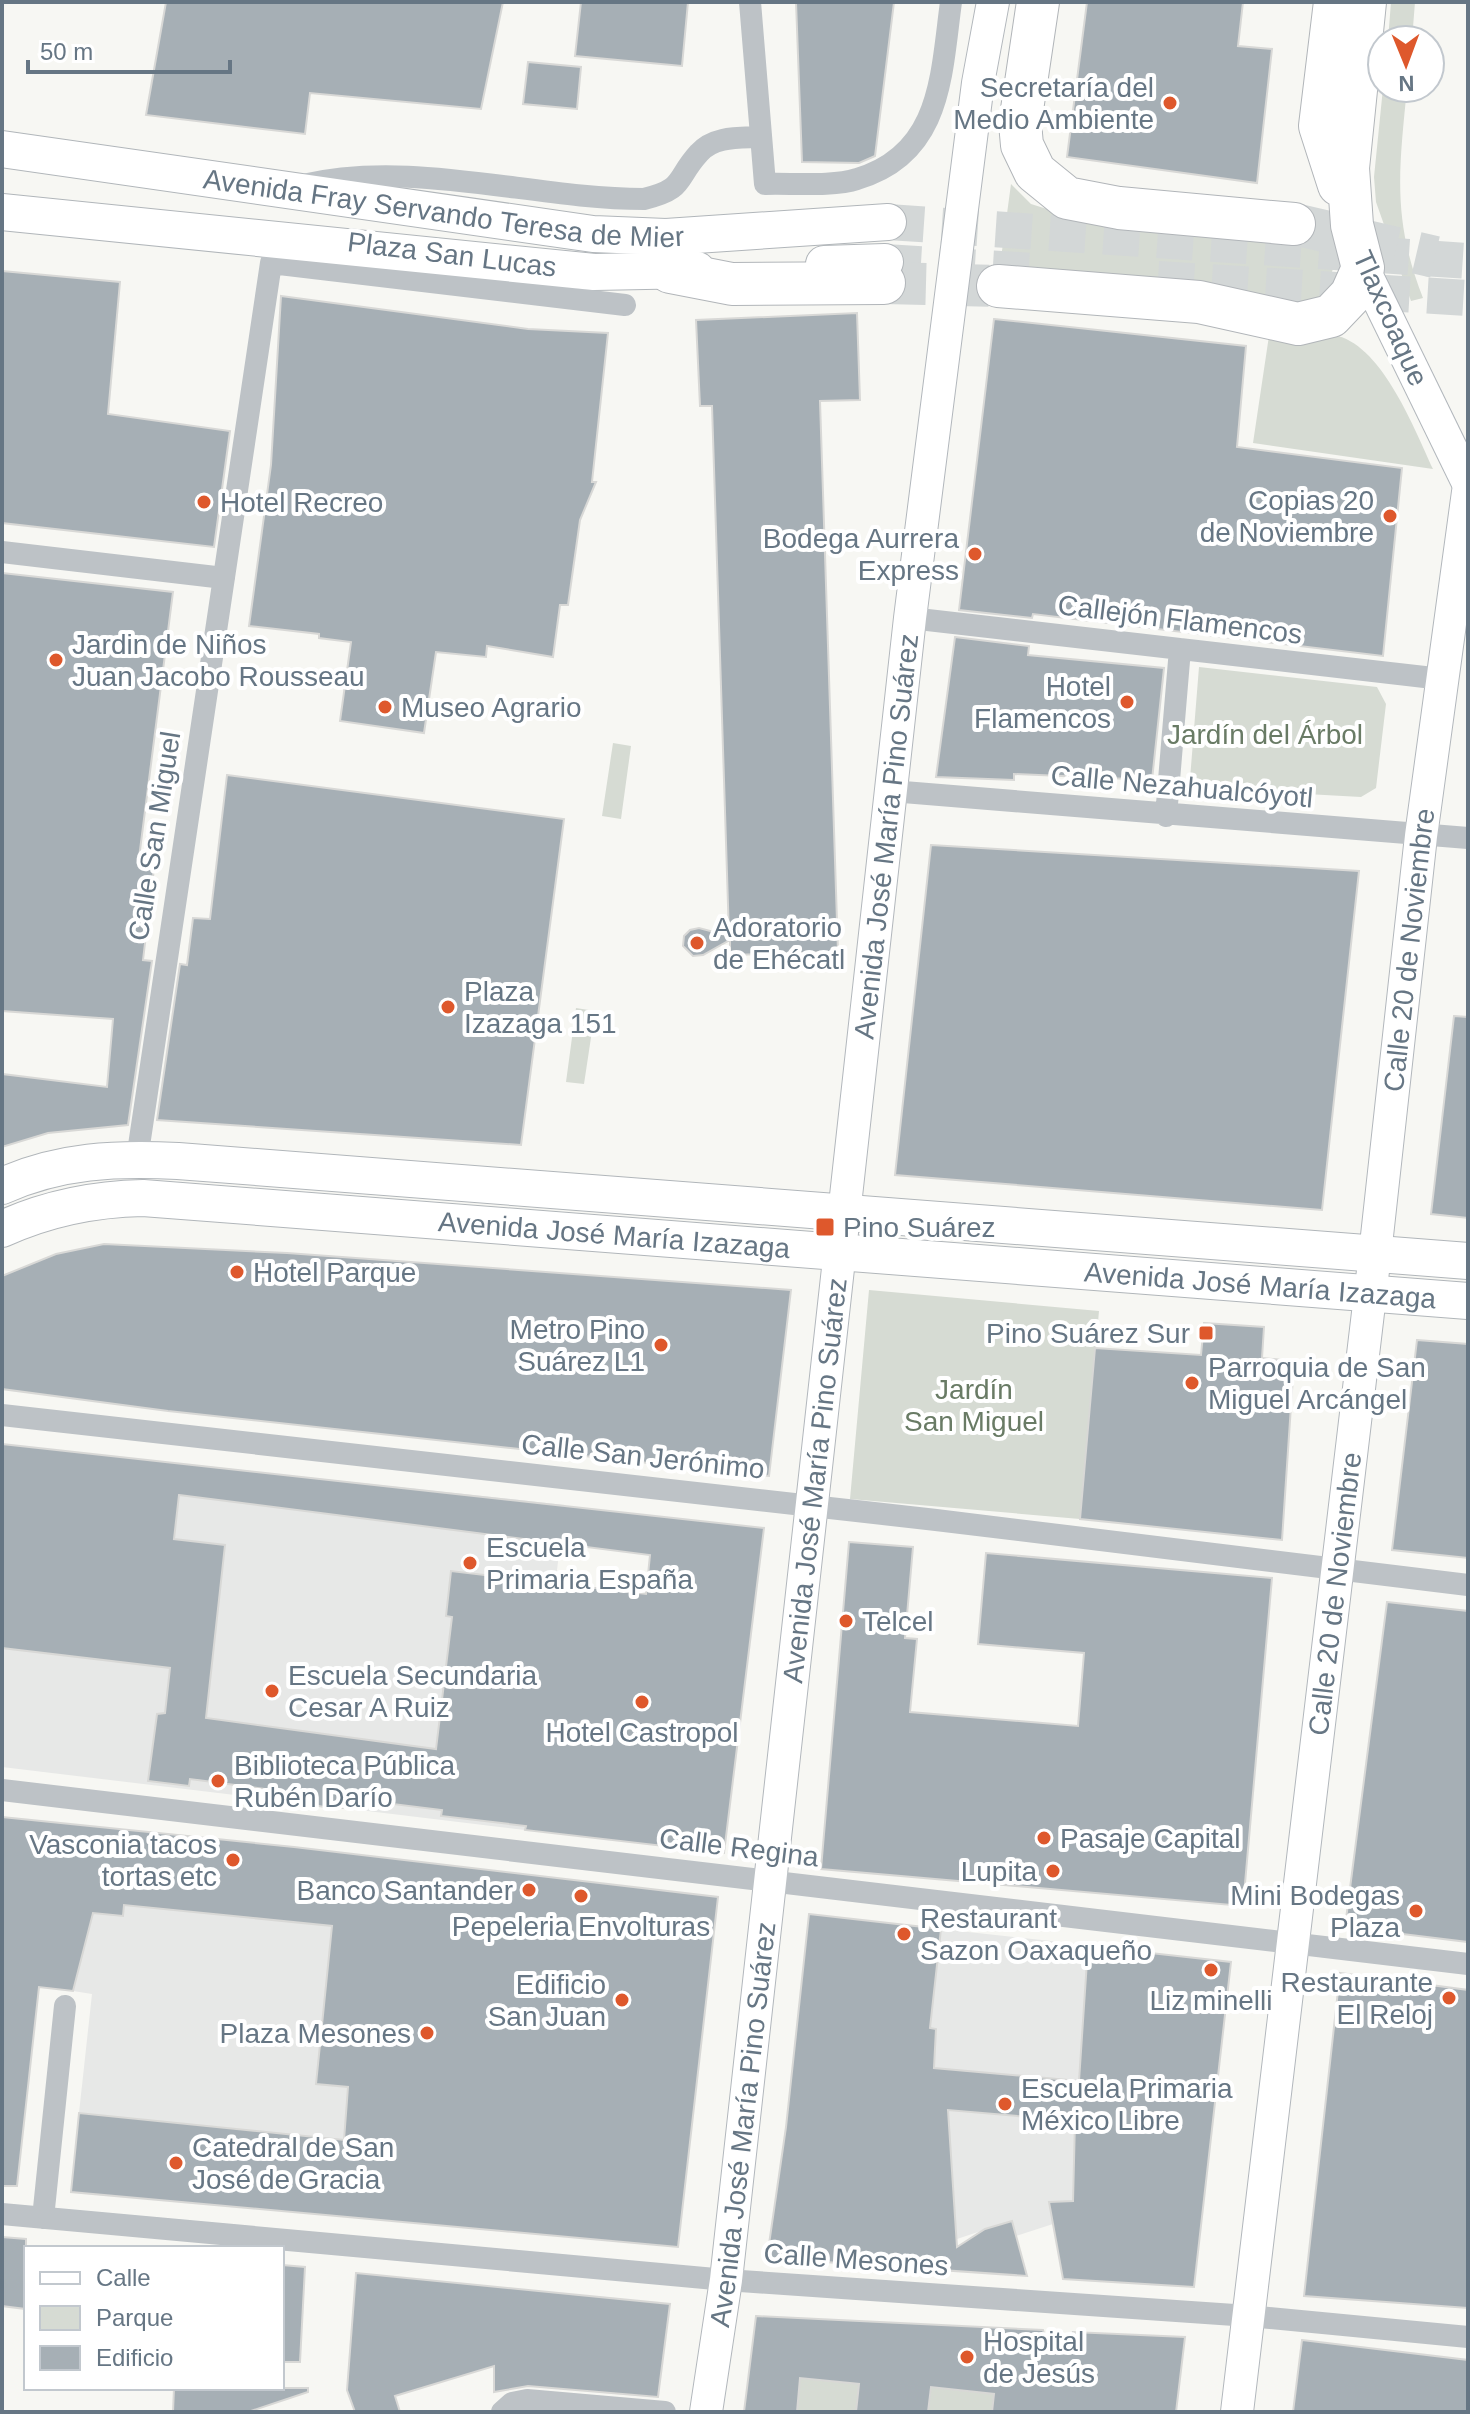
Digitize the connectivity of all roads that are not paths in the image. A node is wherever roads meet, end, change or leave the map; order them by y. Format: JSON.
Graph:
{"nodes":[{"id":1,"x":750,"y":2,"type":"edge"},
{"id":2,"x":951,"y":2,"type":"edge"},
{"id":3,"x":993,"y":2,"type":"edge"},
{"id":4,"x":1038,"y":2,"type":"edge"},
{"id":5,"x":1335,"y":2,"type":"edge"},
{"id":6,"x":1365,"y":2,"type":"edge"},
{"id":7,"x":759,"y":137,"type":"junction"},
{"id":8,"x":2,"y":149,"type":"edge"},
{"id":9,"x":280,"y":191,"type":"junction"},
{"id":10,"x":2,"y":212,"type":"edge"},
{"id":11,"x":888,"y":222,"type":"tunnel mouth"},
{"id":12,"x":1294,"y":224,"type":"tunnel mouth"},
{"id":13,"x":1352,"y":225,"type":"junction"},
{"id":14,"x":275,"y":251,"type":"junction"},
{"id":15,"x":1363,"y":268,"type":"junction"},
{"id":16,"x":670,"y":272,"type":"joint"},
{"id":17,"x":884,"y":272,"type":"tunnel mouth"},
{"id":18,"x":998,"y":286,"type":"tunnel mouth"},
{"id":19,"x":625,"y":305,"type":"dead end"},
{"id":20,"x":1468,"y":483,"type":"edge"},
{"id":21,"x":1468,"y":492,"type":"edge"},
{"id":22,"x":2,"y":552,"type":"edge"},
{"id":23,"x":224,"y":578,"type":"junction"},
{"id":24,"x":910,"y":618,"type":"junction"},
{"id":25,"x":1180,"y":649,"type":"junction"},
{"id":26,"x":1442,"y":679,"type":"junction"},
{"id":27,"x":891,"y":791,"type":"junction"},
{"id":28,"x":1166,"y":816,"type":"junction"},
{"id":29,"x":1421,"y":836,"type":"junction"},
{"id":30,"x":1468,"y":838,"type":"edge"},
{"id":31,"x":137,"y":1159,"type":"junction"},
{"id":32,"x":2,"y":1186,"type":"edge"},
{"id":33,"x":843,"y":1212,"type":"junction"},
{"id":34,"x":2,"y":1229,"type":"edge"},
{"id":35,"x":840,"y":1252,"type":"junction"},
{"id":36,"x":1375,"y":1254,"type":"junction"},
{"id":37,"x":1468,"y":1261,"type":"edge"},
{"id":38,"x":1370,"y":1293,"type":"junction"},
{"id":39,"x":1468,"y":1301,"type":"edge"},
{"id":40,"x":2,"y":1415,"type":"edge"},
{"id":41,"x":813,"y":1506,"type":"junction"},
{"id":42,"x":1337,"y":1568,"type":"junction"},
{"id":43,"x":1468,"y":1585,"type":"edge"},
{"id":44,"x":2,"y":1790,"type":"edge"},
{"id":45,"x":771,"y":1881,"type":"junction"},
{"id":46,"x":1293,"y":1944,"type":"junction"},
{"id":47,"x":1468,"y":1964,"type":"edge"},
{"id":48,"x":65,"y":2006,"type":"dead end"},
{"id":49,"x":2,"y":2214,"type":"edge"},
{"id":50,"x":43,"y":2218,"type":"junction"},
{"id":51,"x":726,"y":2280,"type":"junction"},
{"id":52,"x":1249,"y":2316,"type":"junction"},
{"id":53,"x":1468,"y":2337,"type":"edge"},
{"id":54,"x":502,"y":2412,"type":"edge"},
{"id":55,"x":665,"y":2412,"type":"edge"},
{"id":56,"x":706,"y":2412,"type":"edge"},
{"id":57,"x":1237,"y":2412,"type":"edge"}],
"edges":[{"from":1,"to":7,"type":"street"},
{"from":2,"to":7,"type":"street"},
{"from":3,"to":24,"type":"main road","name":"Avenida José María Pino Suárez"},
{"from":4,"to":12,"type":"highway"},
{"from":5,"to":13,"type":"highway"},
{"from":6,"to":13,"type":"highway","name":"Tlaxcoaque"},
{"from":7,"to":9,"type":"street"},
{"from":8,"to":9,"type":"main road","name":"Avenida Fray Servando Teresa de Mier"},
{"from":9,"to":11,"type":"main road","name":"Avenida Fray Servando Teresa de Mier"},
{"from":10,"to":14,"type":"main road","name":"Avenida Fray Servando Teresa de Mier"},
{"from":13,"to":15,"type":"highway","name":"Tlaxcoaque"},
{"from":14,"to":16,"type":"main road","name":"Avenida Fray Servando Teresa de Mier"},
{"from":14,"to":19,"type":"street","name":"Plaza San Lucas"},
{"from":14,"to":23,"type":"street","name":"Calle San Miguel"},
{"from":15,"to":18,"type":"highway"},
{"from":15,"to":20,"type":"main road","name":"Tlaxcoaque"},
{"from":16,"to":17,"type":"highway"},
{"from":21,"to":26,"type":"main road","name":"Calle 20 de Noviembre"},
{"from":22,"to":23,"type":"street"},
{"from":23,"to":31,"type":"street","name":"Calle San Miguel"},
{"from":24,"to":25,"type":"street","name":"Callejón Flamencos"},
{"from":24,"to":27,"type":"main road","name":"Avenida José María Pino Suárez"},
{"from":25,"to":26,"type":"street","name":"Callejón Flamencos"},
{"from":25,"to":28,"type":"street"},
{"from":26,"to":29,"type":"main road","name":"Calle 20 de Noviembre"},
{"from":27,"to":28,"type":"street","name":"Calle Nezahualcóyotl"},
{"from":27,"to":33,"type":"main road","name":"Avenida José María Pino Suárez"},
{"from":28,"to":29,"type":"street","name":"Calle Nezahualcóyotl"},
{"from":29,"to":30,"type":"street","name":"Calle Nezahualcóyotl"},
{"from":29,"to":36,"type":"main road","name":"Calle 20 de Noviembre"},
{"from":31,"to":32,"type":"main road","name":"Avenida José María Izazaga"},
{"from":31,"to":33,"type":"main road","name":"Avenida José María Izazaga"},
{"from":33,"to":35,"type":"main road","name":"Avenida José María Pino Suárez"},
{"from":33,"to":36,"type":"main road","name":"Avenida José María Izazaga"},
{"from":34,"to":35,"type":"main road","name":"Avenida José María Izazaga"},
{"from":35,"to":38,"type":"main road","name":"Avenida José María Izazaga"},
{"from":35,"to":41,"type":"main road","name":"Avenida José María Pino Suárez"},
{"from":36,"to":37,"type":"main road","name":"Avenida José María Izazaga"},
{"from":36,"to":38,"type":"main road","name":"Calle 20 de Noviembre"},
{"from":38,"to":39,"type":"main road","name":"Avenida José María Izazaga"},
{"from":38,"to":42,"type":"main road","name":"Calle 20 de Noviembre"},
{"from":40,"to":41,"type":"street","name":"Calle San Jerónimo"},
{"from":41,"to":42,"type":"street","name":"Calle San Jerónimo"},
{"from":41,"to":45,"type":"main road","name":"Avenida José María Pino Suárez"},
{"from":42,"to":43,"type":"street","name":"Calle San Jerónimo"},
{"from":42,"to":46,"type":"main road","name":"Calle 20 de Noviembre"},
{"from":44,"to":45,"type":"street","name":"Calle Regina"},
{"from":45,"to":46,"type":"street","name":"Calle Regina"},
{"from":45,"to":51,"type":"main road","name":"Avenida José María Pino Suárez"},
{"from":46,"to":47,"type":"street","name":"Calle Regina"},
{"from":46,"to":52,"type":"main road","name":"Calle 20 de Noviembre"},
{"from":48,"to":50,"type":"street"},
{"from":49,"to":50,"type":"street","name":"Calle Mesones"},
{"from":50,"to":51,"type":"street","name":"Calle Mesones"},
{"from":51,"to":52,"type":"street","name":"Calle Mesones"},
{"from":51,"to":56,"type":"main road","name":"Avenida José María Pino Suárez"},
{"from":52,"to":53,"type":"street","name":"Calle Mesones"},
{"from":52,"to":57,"type":"main road","name":"Calle 20 de Noviembre"},
{"from":54,"to":55,"type":"street"}]}
